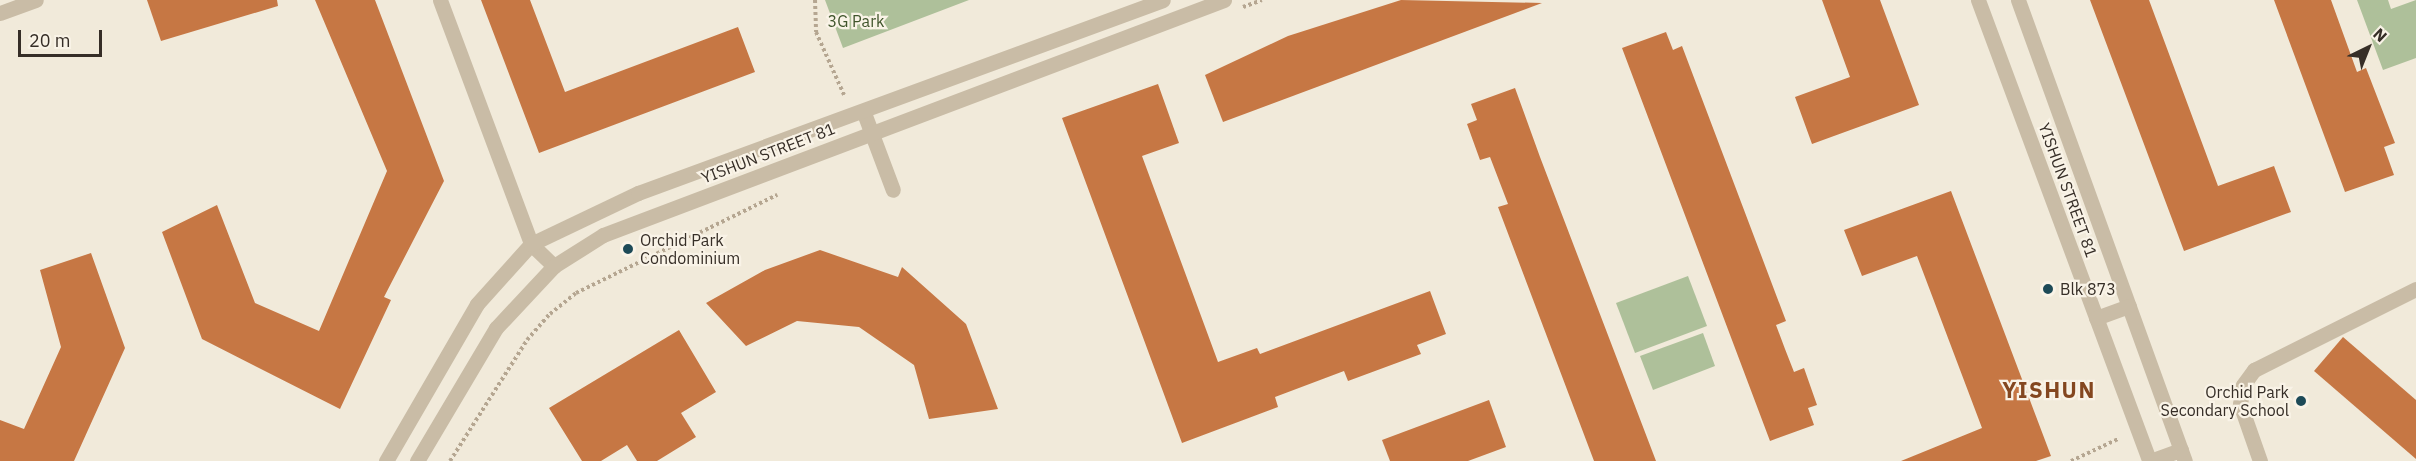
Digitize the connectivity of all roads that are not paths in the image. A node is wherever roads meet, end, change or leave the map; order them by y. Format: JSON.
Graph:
{"nodes":[{"id":1,"x":36,"y":0,"type":"edge"},
{"id":2,"x":440,"y":0,"type":"edge"},
{"id":3,"x":1163,"y":0,"type":"edge"},
{"id":4,"x":1224,"y":0,"type":"edge"},
{"id":5,"x":1978,"y":0,"type":"edge"},
{"id":6,"x":2018,"y":0,"type":"edge"},
{"id":7,"x":0,"y":13,"type":"edge"},
{"id":8,"x":1001,"y":64,"type":"junction"},
{"id":9,"x":1006,"y":79,"type":"junction"},
{"id":10,"x":896,"y":99,"type":"junction"},
{"id":11,"x":864,"y":113,"type":"junction"},
{"id":12,"x":904,"y":121,"type":"junction"},
{"id":13,"x":820,"y":129,"type":"junction"},
{"id":14,"x":870,"y":135,"type":"junction"},
{"id":15,"x":827,"y":148,"type":"junction"},
{"id":16,"x":893,"y":190,"type":"dead end"},
{"id":17,"x":531,"y":244,"type":"junction"},
{"id":18,"x":554,"y":266,"type":"junction"},
{"id":19,"x":2416,"y":289,"type":"edge"},
{"id":20,"x":2128,"y":306,"type":"junction"},
{"id":21,"x":2096,"y":318,"type":"junction"},
{"id":22,"x":2183,"y":455,"type":"edge"},
{"id":23,"x":386,"y":461,"type":"edge"},
{"id":24,"x":417,"y":461,"type":"edge"},
{"id":25,"x":2150,"y":461,"type":"edge"},
{"id":26,"x":2260,"y":461,"type":"edge"}],
"edges":[{"from":1,"to":7,"type":"street"},
{"from":2,"to":17,"type":"street"},
{"from":3,"to":8,"type":"street","name":"YISHUN STREET 81"},
{"from":4,"to":9,"type":"street","name":"YISHUN STREET 81"},
{"from":5,"to":21,"type":"street","name":"YISHUN STREET 81"},
{"from":6,"to":20,"type":"street","name":"YISHUN STREET 81"},
{"from":8,"to":9,"type":"street"},
{"from":8,"to":10,"type":"street","name":"YISHUN STREET 81"},
{"from":9,"to":12,"type":"street","name":"YISHUN STREET 81"},
{"from":10,"to":11,"type":"street","name":"YISHUN STREET 81"},
{"from":10,"to":12,"type":"street"},
{"from":11,"to":13,"type":"street","name":"YISHUN STREET 81"},
{"from":11,"to":14,"type":"street"},
{"from":12,"to":14,"type":"street","name":"YISHUN STREET 81"},
{"from":13,"to":15,"type":"street"},
{"from":13,"to":17,"type":"street","name":"YISHUN STREET 81"},
{"from":14,"to":15,"type":"street","name":"YISHUN STREET 81"},
{"from":14,"to":16,"type":"street"},
{"from":15,"to":18,"type":"street","name":"YISHUN STREET 81"},
{"from":17,"to":18,"type":"street"},
{"from":17,"to":23,"type":"street","name":"YISHUN STREET 81"},
{"from":18,"to":24,"type":"street","name":"YISHUN STREET 81"},
{"from":19,"to":26,"type":"street"},
{"from":20,"to":21,"type":"street"},
{"from":20,"to":22,"type":"street","name":"YISHUN STREET 81"},
{"from":21,"to":25,"type":"street","name":"YISHUN STREET 81"},
{"from":22,"to":25,"type":"street"}]}
